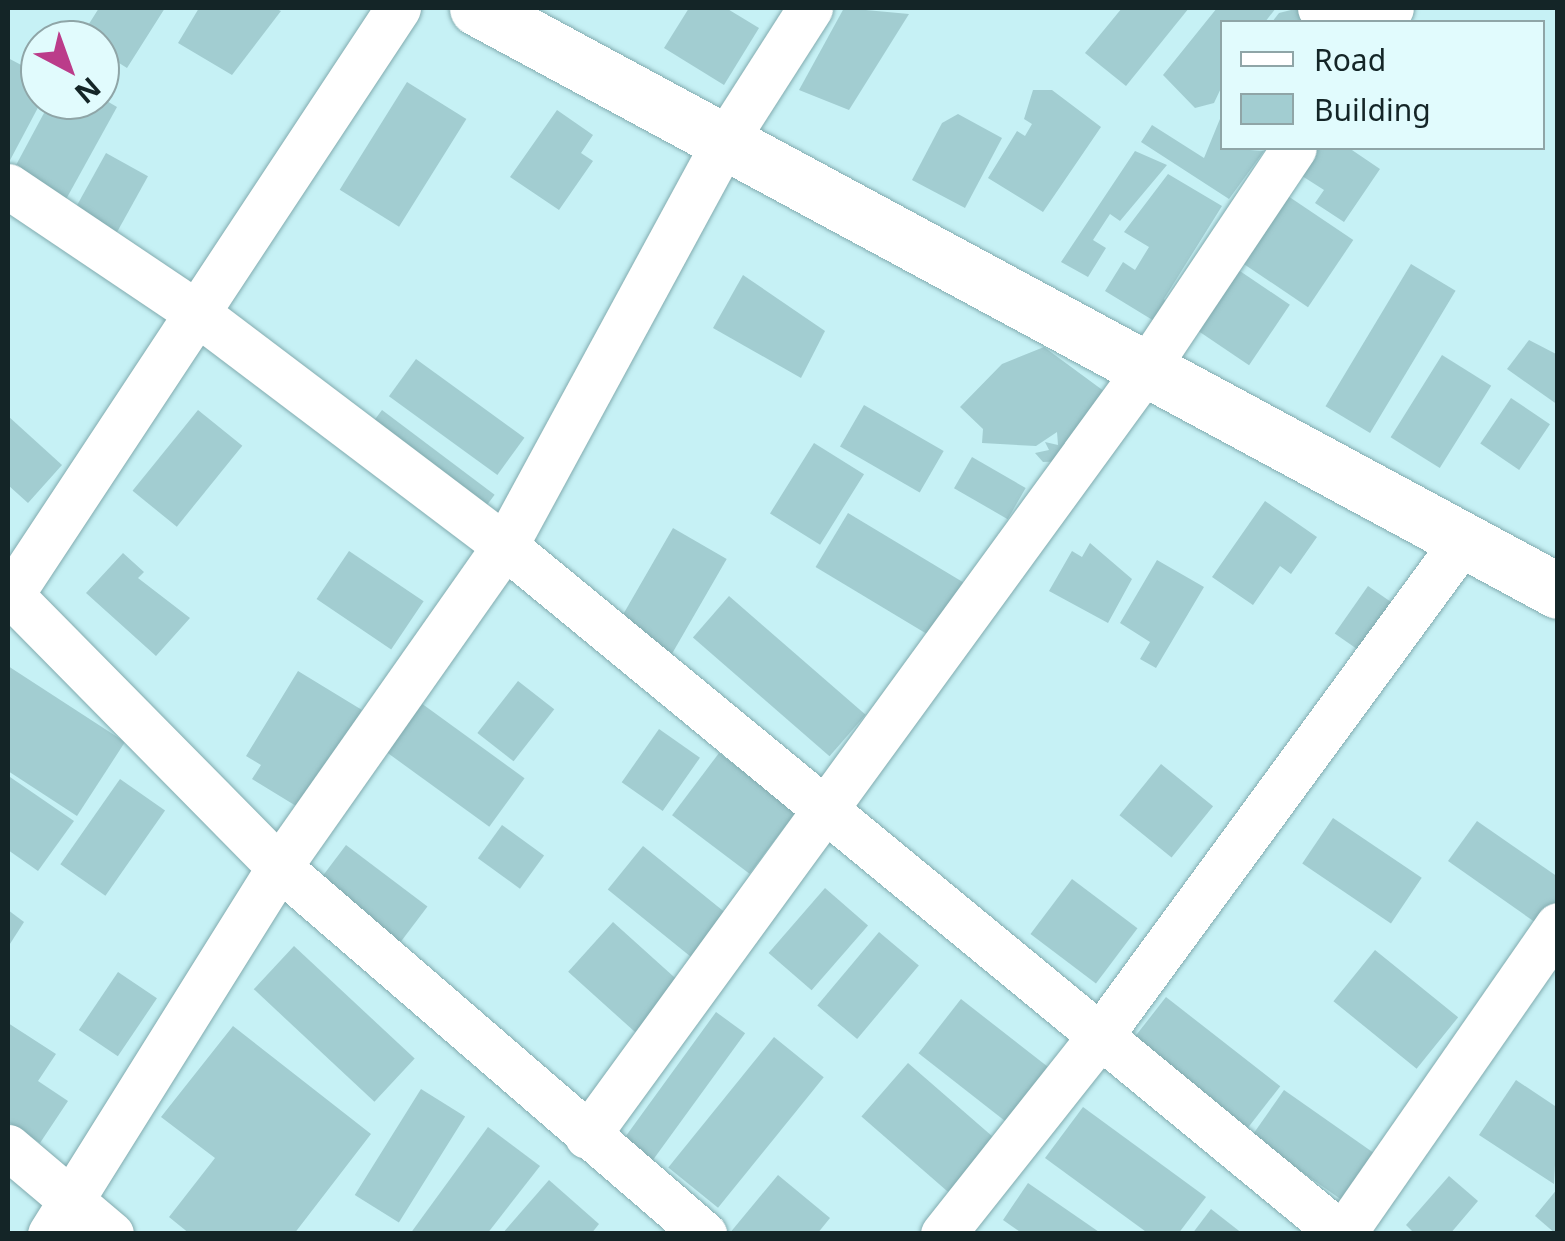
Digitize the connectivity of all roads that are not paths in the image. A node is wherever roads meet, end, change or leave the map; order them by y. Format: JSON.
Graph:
{"nodes":[{"id":1,"x":398,"y":8,"type":"edge"},
{"id":2,"x":477,"y":8,"type":"edge"},
{"id":3,"x":810,"y":8,"type":"edge"},
{"id":4,"x":725,"y":141,"type":"junction"},
{"id":5,"x":1293,"y":150,"type":"edge"},
{"id":6,"x":8,"y":186,"type":"edge"},
{"id":7,"x":197,"y":312,"type":"junction"},
{"id":8,"x":1148,"y":366,"type":"junction"},
{"id":9,"x":1465,"y":538,"type":"junction"},
{"id":10,"x":504,"y":546,"type":"junction"},
{"id":11,"x":1558,"y":591,"type":"edge"},
{"id":12,"x":9,"y":595,"type":"edge"},
{"id":13,"x":827,"y":815,"type":"junction"},
{"id":14,"x":279,"y":867,"type":"junction"},
{"id":15,"x":1557,"y":926,"type":"edge"},
{"id":16,"x":1100,"y":1036,"type":"junction"},
{"id":17,"x":587,"y":1136,"type":"junction"},
{"id":18,"x":8,"y":1148,"type":"edge"},
{"id":19,"x":60,"y":1217,"type":"edge"},
{"id":20,"x":111,"y":1234,"type":"edge"},
{"id":21,"x":704,"y":1234,"type":"edge"},
{"id":22,"x":943,"y":1234,"type":"edge"},
{"id":23,"x":1342,"y":1234,"type":"edge"}],
"edges":[{"from":1,"to":7,"type":"street"},
{"from":2,"to":4,"type":"street"},
{"from":3,"to":4,"type":"street"},
{"from":4,"to":8,"type":"street"},
{"from":4,"to":10,"type":"street"},
{"from":5,"to":8,"type":"street"},
{"from":6,"to":7,"type":"street"},
{"from":7,"to":10,"type":"street"},
{"from":7,"to":12,"type":"street"},
{"from":8,"to":9,"type":"street"},
{"from":8,"to":13,"type":"street"},
{"from":9,"to":11,"type":"street"},
{"from":9,"to":16,"type":"street"},
{"from":10,"to":13,"type":"street"},
{"from":10,"to":14,"type":"street"},
{"from":12,"to":14,"type":"street"},
{"from":13,"to":16,"type":"street"},
{"from":13,"to":17,"type":"street"},
{"from":14,"to":17,"type":"street"},
{"from":14,"to":19,"type":"street"},
{"from":15,"to":23,"type":"street"},
{"from":16,"to":22,"type":"street"},
{"from":16,"to":23,"type":"street"},
{"from":17,"to":21,"type":"street"},
{"from":18,"to":19,"type":"street"},
{"from":19,"to":20,"type":"street"}]}
